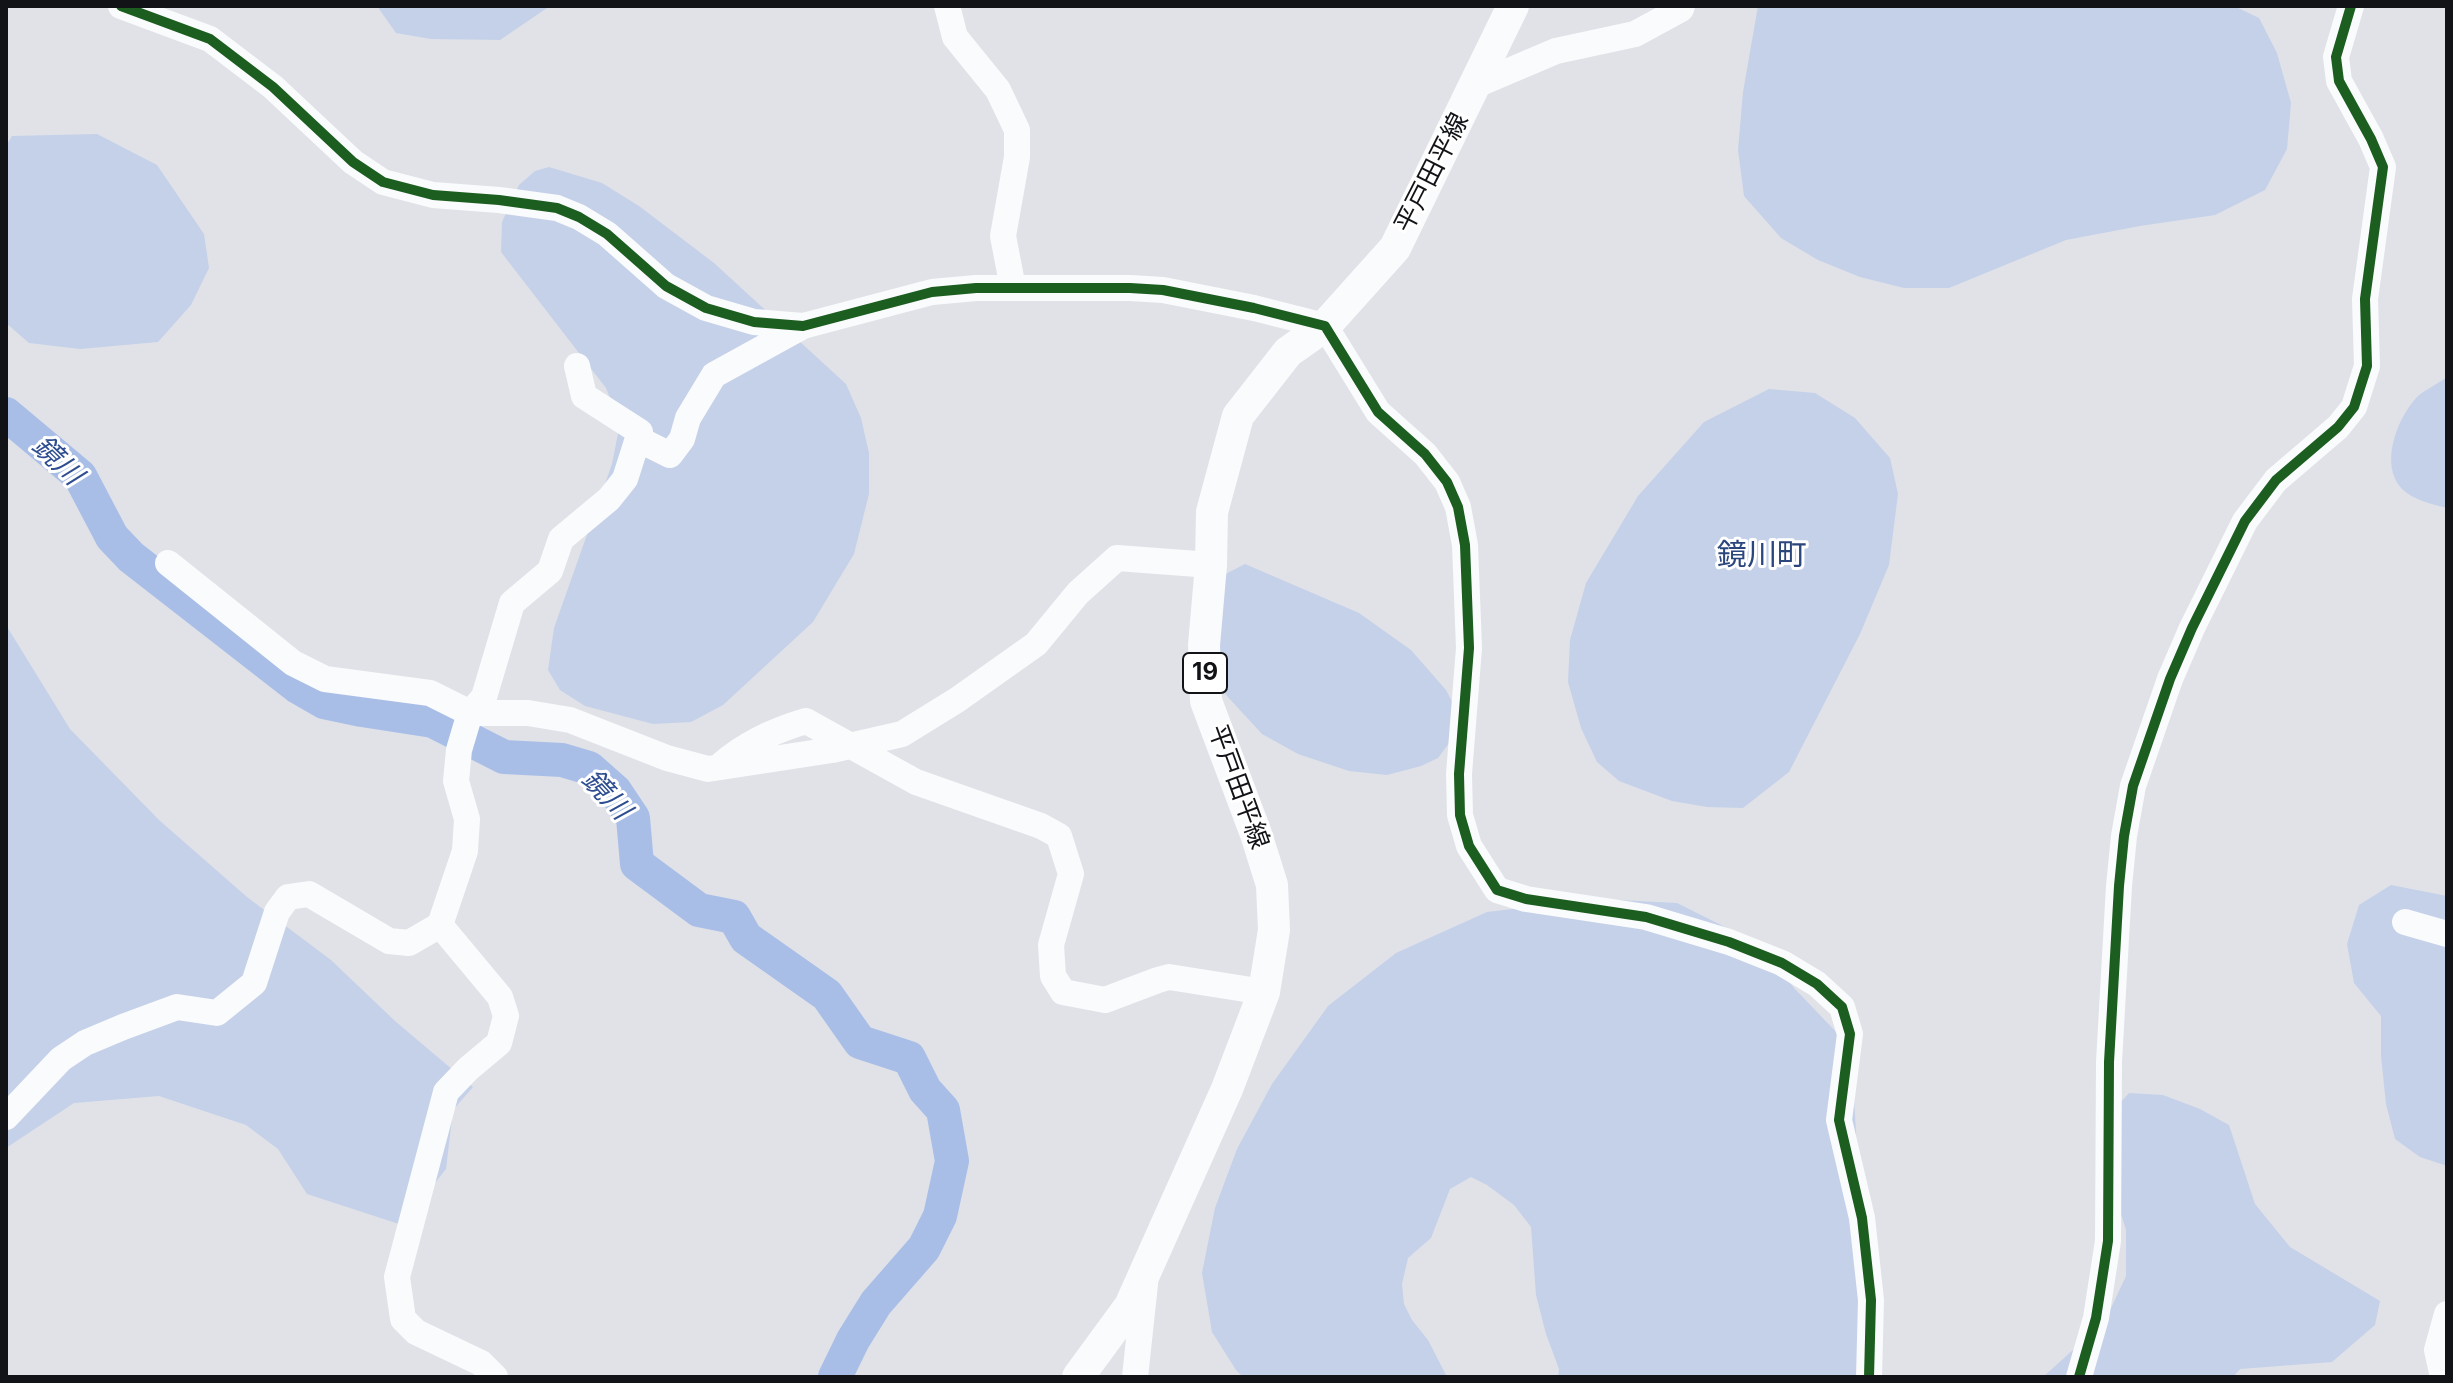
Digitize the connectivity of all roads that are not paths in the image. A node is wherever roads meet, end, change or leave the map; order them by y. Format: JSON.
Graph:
{"nodes":[{"id":1,"x":121,"y":6,"type":"edge"},
{"id":2,"x":947,"y":6,"type":"edge"},
{"id":3,"x":1513,"y":6,"type":"edge"},
{"id":4,"x":1682,"y":6,"type":"edge"},
{"id":5,"x":2351,"y":6,"type":"edge"},
{"id":6,"x":1476,"y":85,"type":"junction"},
{"id":7,"x":1013,"y":288,"type":"junction"},
{"id":8,"x":803,"y":326,"type":"junction"},
{"id":9,"x":1325,"y":326,"type":"junction"},
{"id":10,"x":577,"y":366,"type":"dead end"},
{"id":11,"x":638,"y":439,"type":"junction"},
{"id":12,"x":168,"y":563,"type":"dead end"},
{"id":13,"x":1211,"y":565,"type":"junction"},
{"id":14,"x":470,"y":713,"type":"junction"},
{"id":15,"x":719,"y":767,"type":"junction"},
{"id":16,"x":2405,"y":922,"type":"dead end"},
{"id":17,"x":440,"y":925,"type":"junction"},
{"id":18,"x":2447,"y":934,"type":"edge"},
{"id":19,"x":1264,"y":992,"type":"junction"},
{"id":20,"x":6,"y":1117,"type":"edge"},
{"id":21,"x":1147,"y":1268,"type":"junction"},
{"id":22,"x":2447,"y":1314,"type":"edge"},
{"id":23,"x":495,"y":1377,"type":"edge"},
{"id":24,"x":1078,"y":1377,"type":"edge"},
{"id":25,"x":1135,"y":1377,"type":"edge"},
{"id":26,"x":1869,"y":1377,"type":"edge"},
{"id":27,"x":2079,"y":1377,"type":"edge"},
{"id":28,"x":2443,"y":1377,"type":"edge"}],
"edges":[{"from":1,"to":8,"type":"street"},
{"from":2,"to":7,"type":"street"},
{"from":3,"to":6,"type":"main road","name":"平戸田平線","number":"19"},
{"from":4,"to":6,"type":"street"},
{"from":5,"to":27,"type":"street"},
{"from":6,"to":9,"type":"main road","name":"平戸田平線","number":"19"},
{"from":7,"to":8,"type":"street"},
{"from":7,"to":9,"type":"street"},
{"from":8,"to":11,"type":"street"},
{"from":9,"to":13,"type":"main road","name":"平戸田平線","number":"19"},
{"from":9,"to":26,"type":"street"},
{"from":10,"to":11,"type":"street"},
{"from":11,"to":14,"type":"street"},
{"from":12,"to":14,"type":"street"},
{"from":13,"to":15,"type":"street"},
{"from":13,"to":19,"type":"main road","name":"平戸田平線","number":"19"},
{"from":14,"to":15,"type":"street"},
{"from":14,"to":17,"type":"street"},
{"from":15,"to":19,"type":"street"},
{"from":16,"to":18,"type":"street"},
{"from":17,"to":20,"type":"street"},
{"from":17,"to":23,"type":"street"},
{"from":19,"to":21,"type":"main road","name":"平戸田平線","number":"19"},
{"from":21,"to":24,"type":"main road","name":"平戸田平線","number":"19"},
{"from":21,"to":25,"type":"street"},
{"from":22,"to":28,"type":"street"}]}
